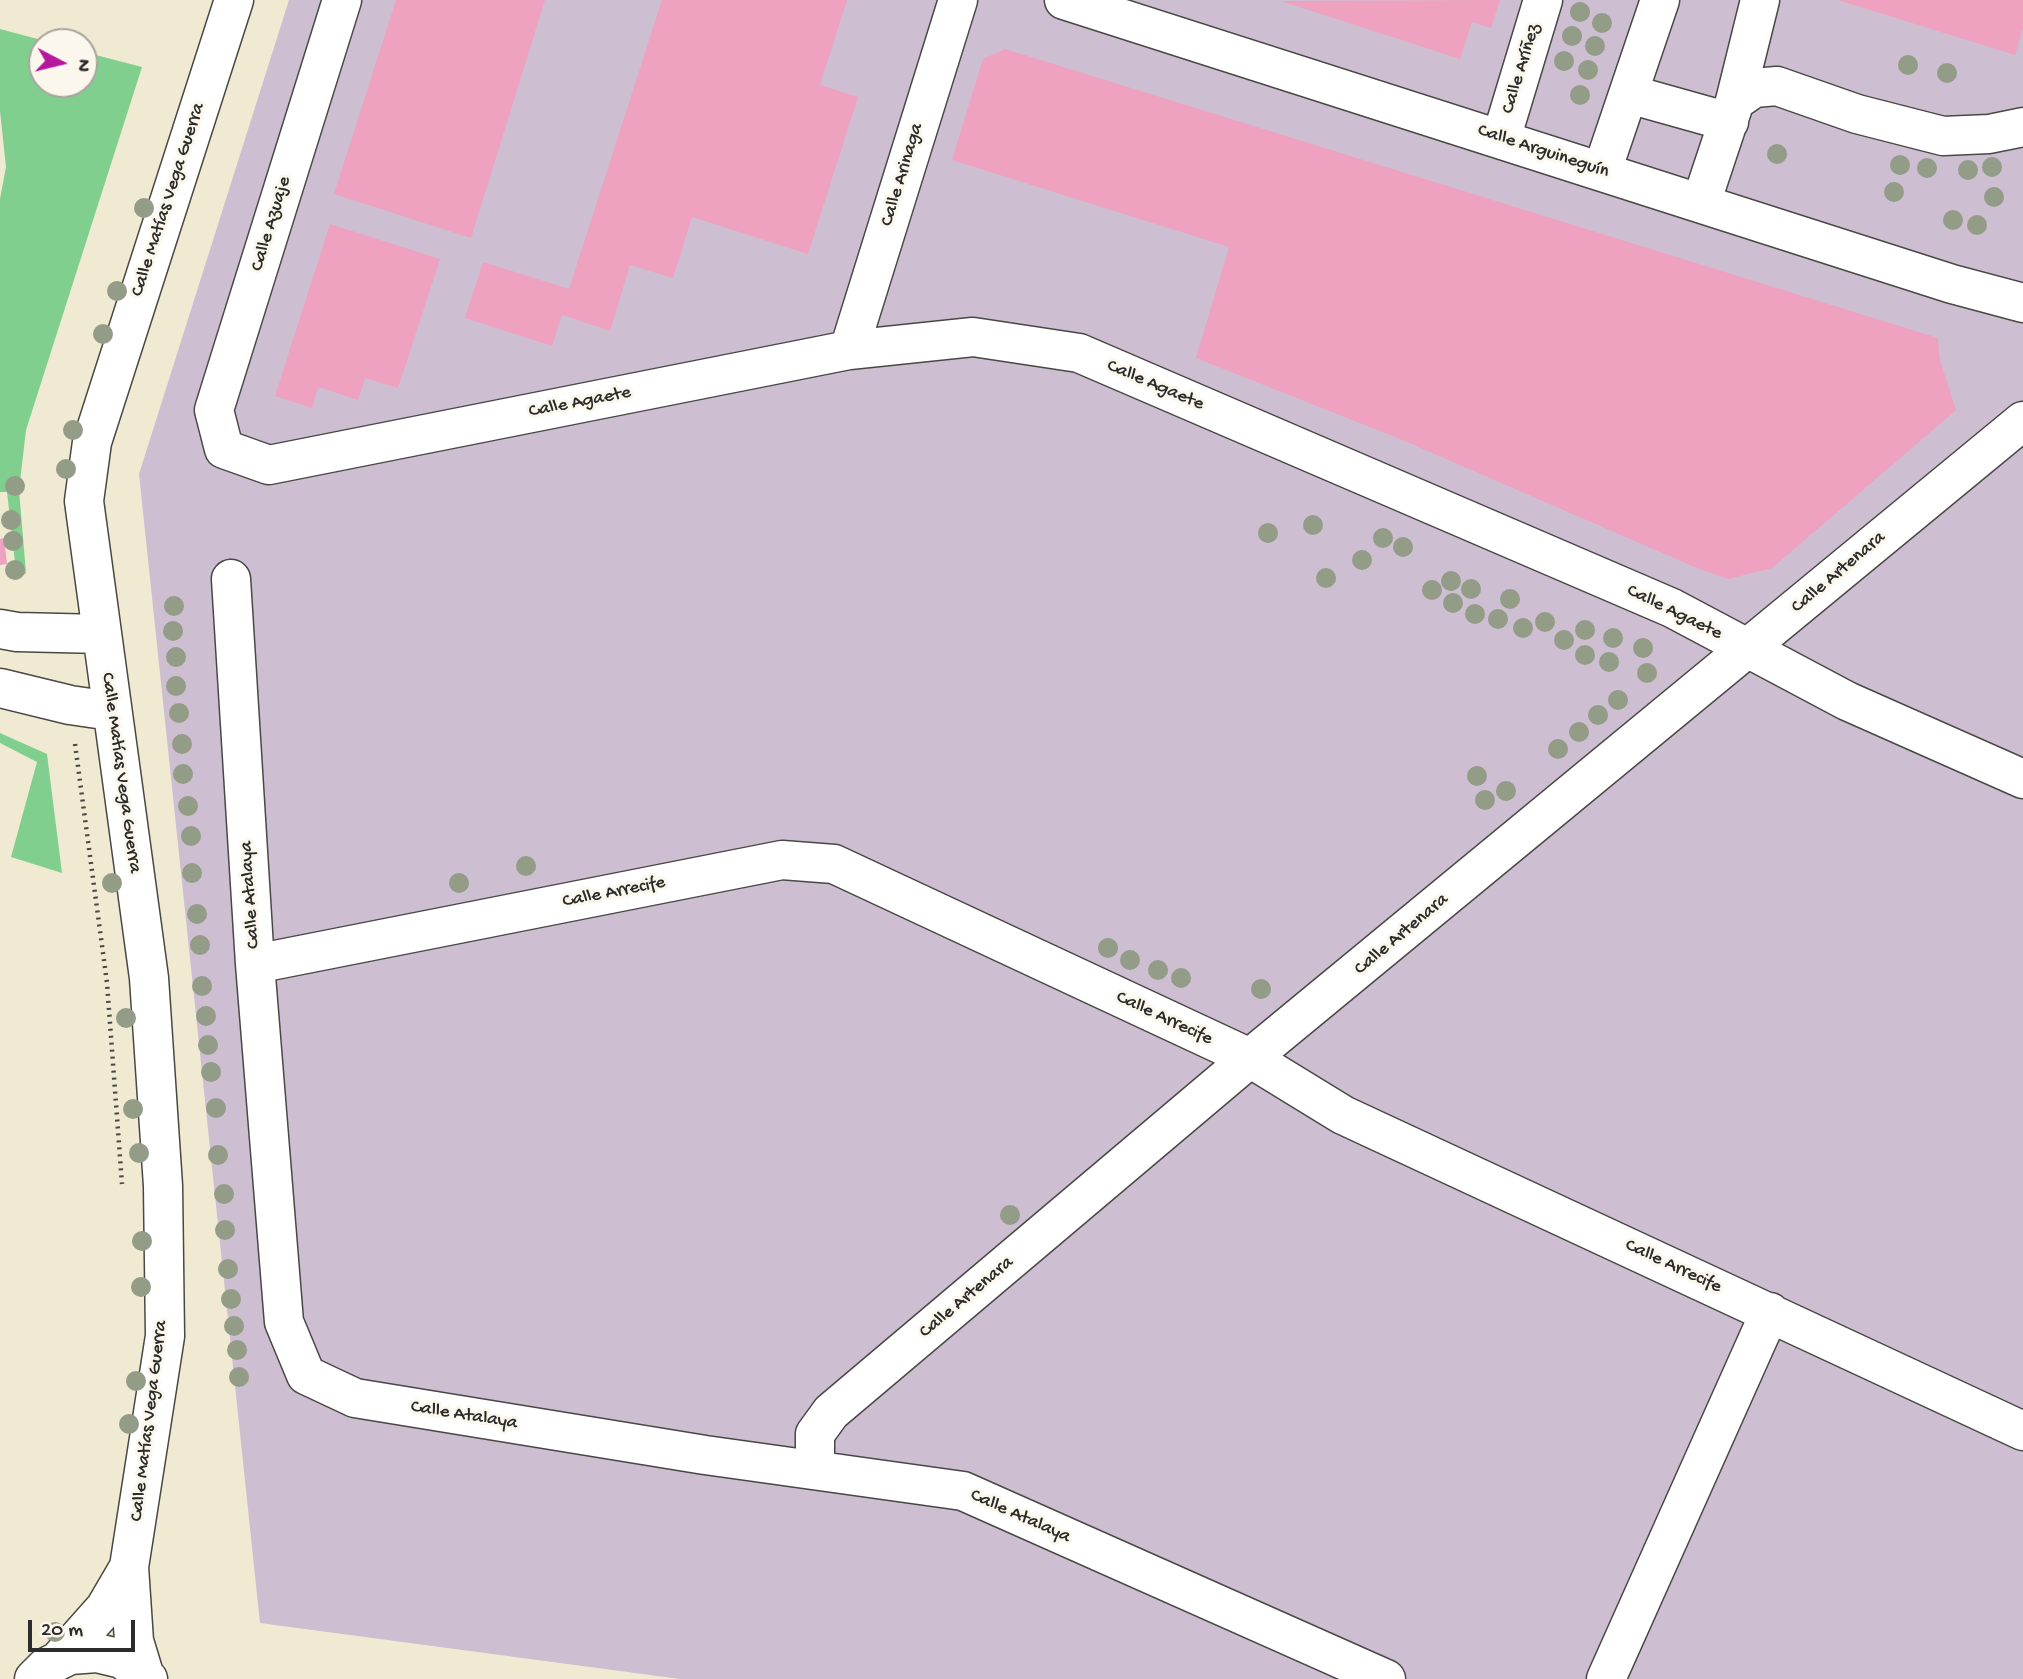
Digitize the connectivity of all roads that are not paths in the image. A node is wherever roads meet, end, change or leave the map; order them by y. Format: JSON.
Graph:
{"nodes":[{"id":1,"x":234,"y":0,"type":"edge"},
{"id":2,"x":342,"y":0,"type":"edge"},
{"id":3,"x":958,"y":0,"type":"edge"},
{"id":4,"x":1064,"y":0,"type":"edge"},
{"id":5,"x":1544,"y":0,"type":"edge"},
{"id":6,"x":1660,"y":0,"type":"edge"},
{"id":7,"x":1760,"y":0,"type":"edge"},
{"id":8,"x":1629,"y":94,"type":"junction"},
{"id":9,"x":1732,"y":112,"type":"junction"},
{"id":10,"x":2023,"y":127,"type":"edge"},
{"id":11,"x":1501,"y":139,"type":"junction"},
{"id":12,"x":1602,"y":171,"type":"junction"},
{"id":13,"x":1701,"y":203,"type":"junction"},
{"id":14,"x":2023,"y":303,"type":"edge"},
{"id":15,"x":849,"y":349,"type":"junction"},
{"id":16,"x":2023,"y":421,"type":"edge"},
{"id":17,"x":224,"y":449,"type":"joint"},
{"id":18,"x":231,"y":579,"type":"dead end"},
{"id":19,"x":0,"y":629,"type":"edge"},
{"id":20,"x":101,"y":634,"type":"junction"},
{"id":21,"x":1747,"y":649,"type":"junction"},
{"id":22,"x":0,"y":688,"type":"edge"},
{"id":23,"x":111,"y":711,"type":"junction"},
{"id":24,"x":2023,"y":779,"type":"edge"},
{"id":25,"x":255,"y":964,"type":"junction"},
{"id":26,"x":1250,"y":1058,"type":"junction"},
{"id":27,"x":1770,"y":1312,"type":"junction"},
{"id":28,"x":2023,"y":1431,"type":"edge"},
{"id":29,"x":815,"y":1468,"type":"junction"},
{"id":30,"x":129,"y":1567,"type":"junction"},
{"id":31,"x":46,"y":1670,"type":"edge"},
{"id":32,"x":146,"y":1677,"type":"edge"},
{"id":33,"x":1386,"y":1679,"type":"edge"},
{"id":34,"x":1606,"y":1679,"type":"edge"}],
"edges":[{"from":1,"to":20,"type":"street","name":"Calle Matías Vega Guerra"},
{"from":2,"to":17,"type":"street","name":"Calle Azuaje"},
{"from":3,"to":15,"type":"street","name":"Calle Arinaga"},
{"from":4,"to":11,"type":"street","name":"Calle Arguineguín"},
{"from":5,"to":11,"type":"street","name":"Calle Aríñez"},
{"from":6,"to":8,"type":"street"},
{"from":7,"to":9,"type":"street"},
{"from":8,"to":9,"type":"street"},
{"from":8,"to":12,"type":"street"},
{"from":9,"to":10,"type":"street"},
{"from":9,"to":13,"type":"street"},
{"from":11,"to":12,"type":"street","name":"Calle Arguineguín"},
{"from":12,"to":13,"type":"street","name":"Calle Arguineguín"},
{"from":13,"to":14,"type":"street","name":"Calle Arguineguín"},
{"from":15,"to":17,"type":"street","name":"Calle Agaete"},
{"from":15,"to":21,"type":"street","name":"Calle Agaete"},
{"from":16,"to":21,"type":"street","name":"Calle Artenara"},
{"from":18,"to":25,"type":"street","name":"Calle Atalaya"},
{"from":19,"to":20,"type":"street"},
{"from":20,"to":23,"type":"street","name":"Calle Matías Vega Guerra"},
{"from":21,"to":24,"type":"street","name":"Calle Agaete"},
{"from":21,"to":26,"type":"street","name":"Calle Artenara"},
{"from":22,"to":23,"type":"street"},
{"from":23,"to":30,"type":"street","name":"Calle Matías Vega Guerra"},
{"from":25,"to":26,"type":"street","name":"Calle Arrecife"},
{"from":25,"to":29,"type":"street","name":"Calle Atalaya"},
{"from":26,"to":27,"type":"street","name":"Calle Arrecife"},
{"from":26,"to":29,"type":"street","name":"Calle Artenara"},
{"from":27,"to":28,"type":"street","name":"Calle Arrecife"},
{"from":27,"to":34,"type":"street"},
{"from":29,"to":33,"type":"street","name":"Calle Atalaya"},
{"from":30,"to":31,"type":"street","name":"Calle Matías Vega Guerra"},
{"from":30,"to":32,"type":"street","name":"Calle Matías Vega Guerra"},
{"from":31,"to":32,"type":"street"}]}
